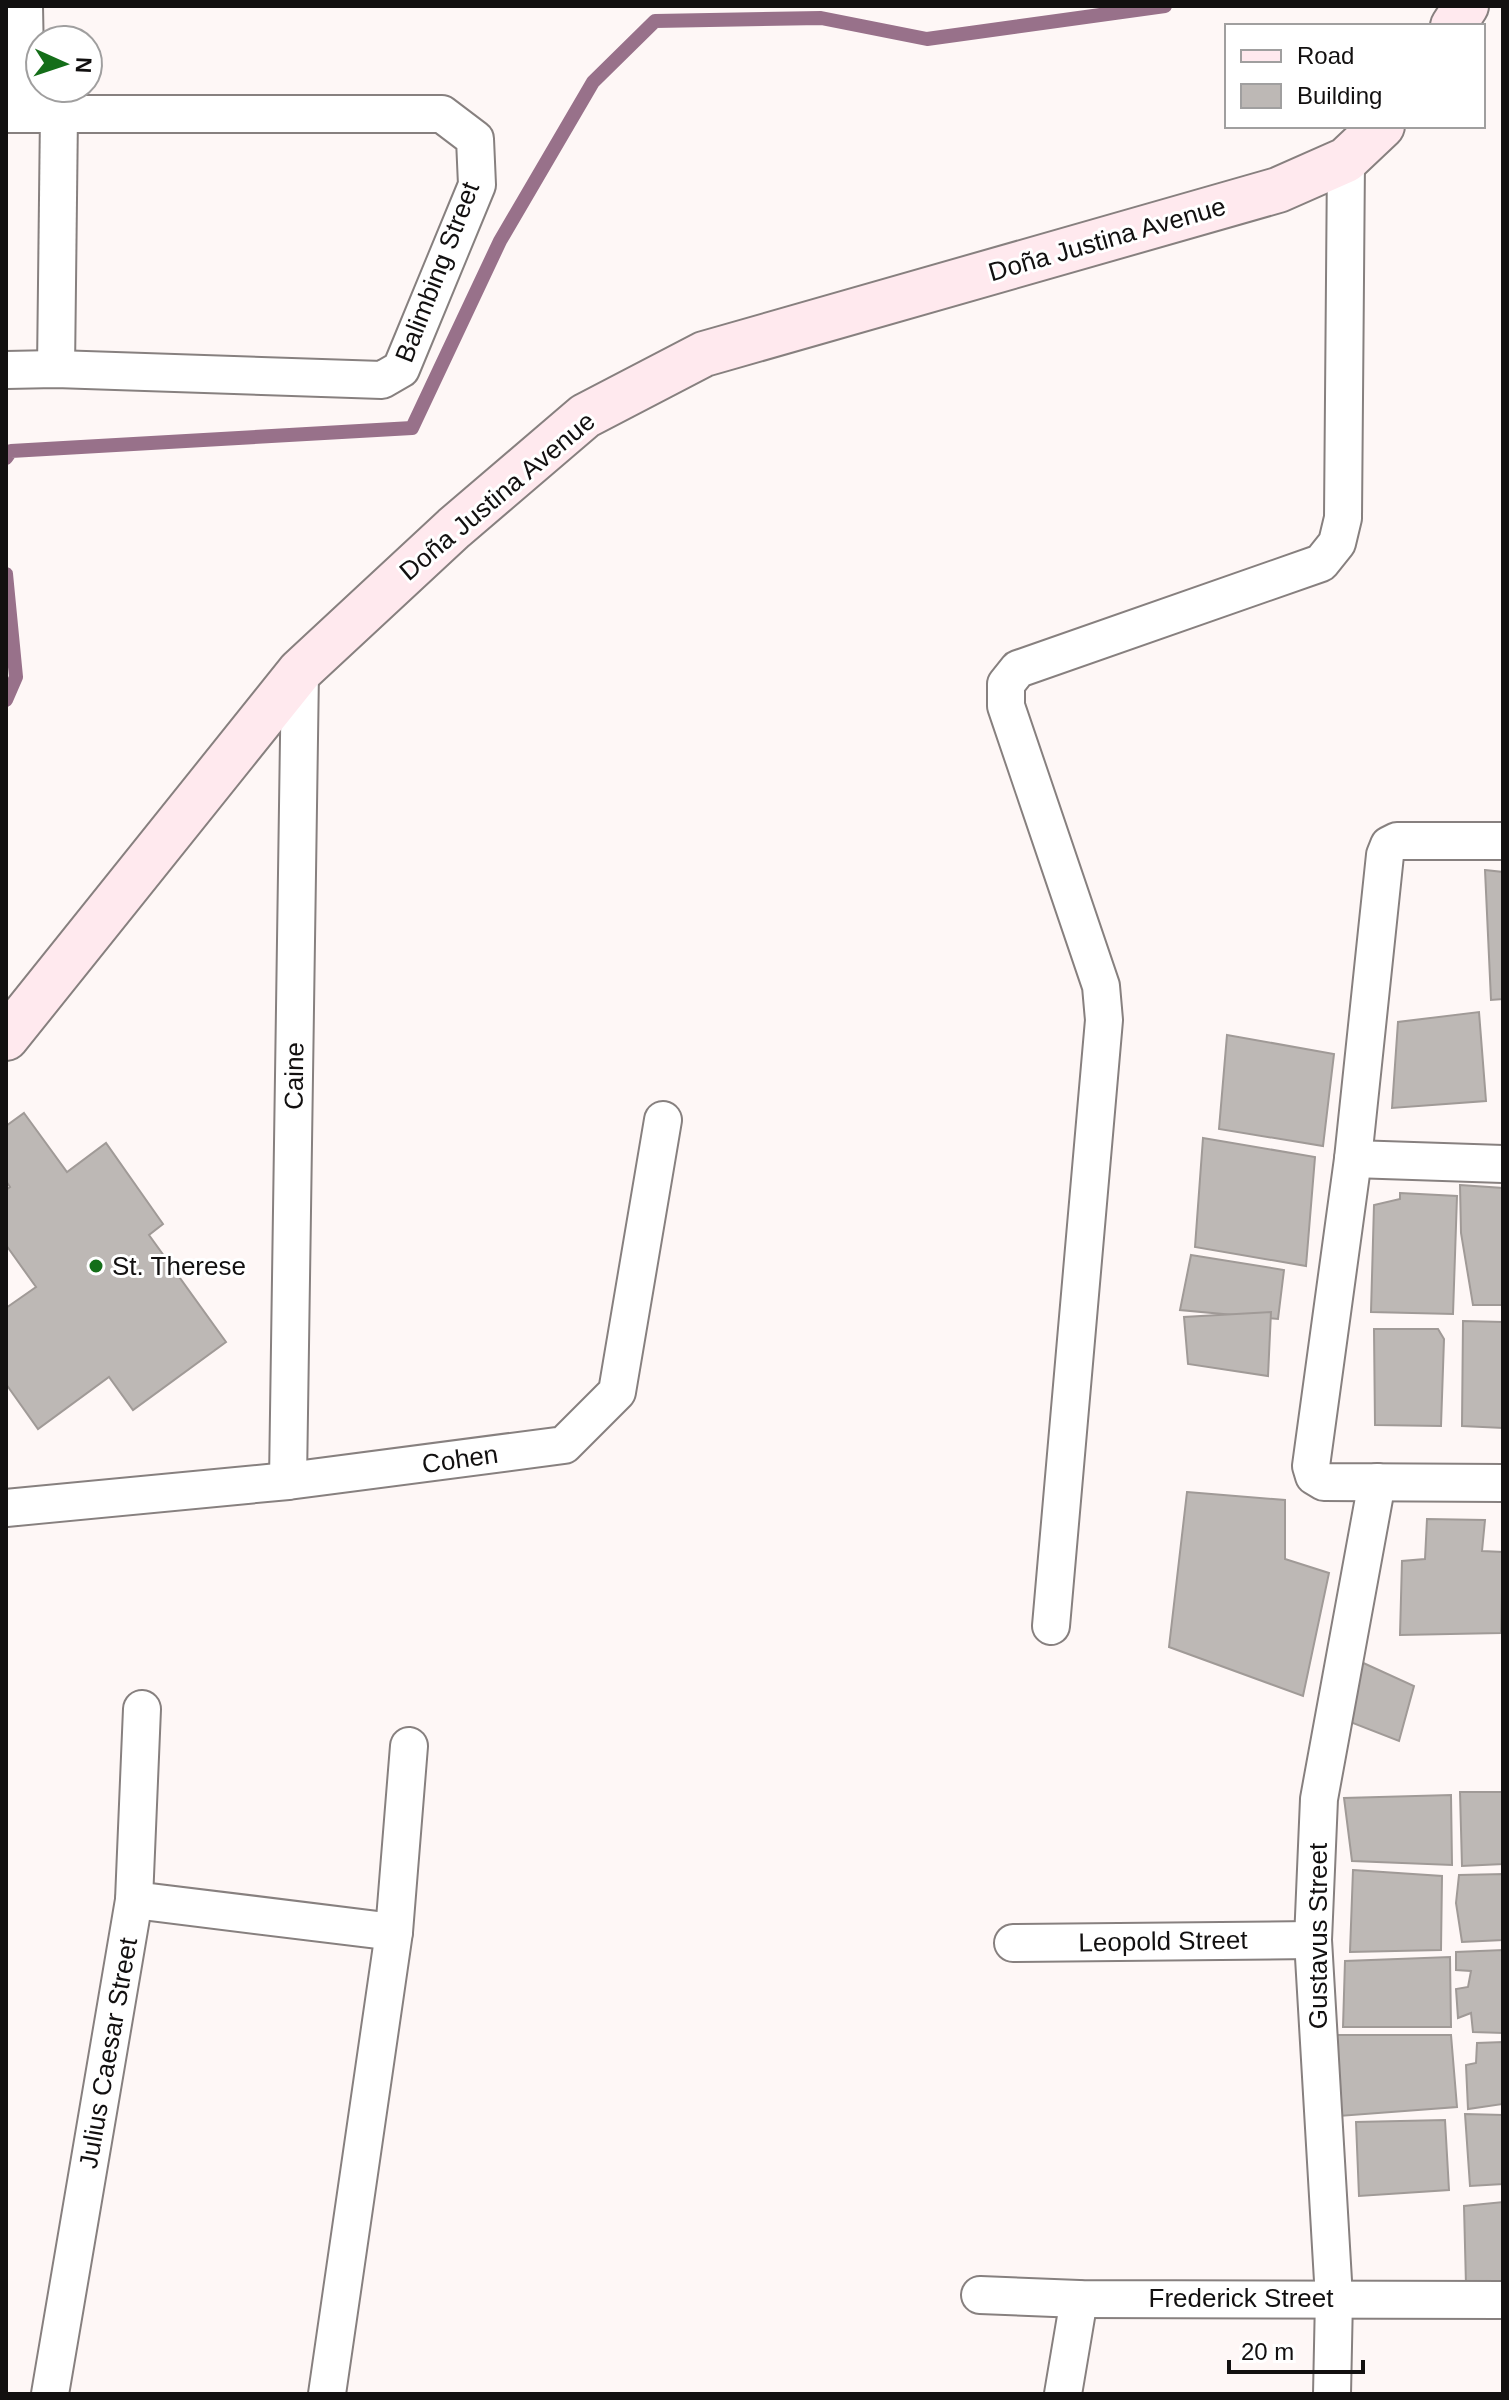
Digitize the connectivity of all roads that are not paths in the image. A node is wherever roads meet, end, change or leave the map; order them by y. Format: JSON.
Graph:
{"nodes":[{"id":1,"x":24,"y":6,"type":"edge"},
{"id":2,"x":1466,"y":6,"type":"edge"},
{"id":3,"x":1454,"y":24,"type":"edge"},
{"id":4,"x":30,"y":114,"type":"edge"},
{"id":5,"x":1380,"y":128,"type":"edge"},
{"id":6,"x":1346,"y":160,"type":"junction"},
{"id":7,"x":56,"y":369,"type":"junction"},
{"id":8,"x":6,"y":370,"type":"edge"},
{"id":9,"x":300,"y":671,"type":"junction"},
{"id":10,"x":1503,"y":841,"type":"edge"},
{"id":11,"x":6,"y":1038,"type":"edge"},
{"id":12,"x":663,"y":1120,"type":"dead end"},
{"id":13,"x":1353,"y":1159,"type":"junction"},
{"id":14,"x":1503,"y":1164,"type":"edge"},
{"id":15,"x":288,"y":1481,"type":"junction"},
{"id":16,"x":1377,"y":1482,"type":"junction"},
{"id":17,"x":1503,"y":1483,"type":"edge"},
{"id":18,"x":6,"y":1508,"type":"edge"},
{"id":19,"x":1051,"y":1626,"type":"dead end"},
{"id":20,"x":142,"y":1709,"type":"dead end"},
{"id":21,"x":409,"y":1746,"type":"dead end"},
{"id":22,"x":134,"y":1900,"type":"junction"},
{"id":23,"x":394,"y":1932,"type":"junction"},
{"id":24,"x":1313,"y":1940,"type":"junction"},
{"id":25,"x":1013,"y":1943,"type":"dead end"},
{"id":26,"x":980,"y":2295,"type":"dead end"},
{"id":27,"x":1334,"y":2298,"type":"junction"},
{"id":28,"x":1079,"y":2299,"type":"junction"},
{"id":29,"x":1503,"y":2300,"type":"edge"},
{"id":30,"x":50,"y":2394,"type":"edge"},
{"id":31,"x":327,"y":2394,"type":"edge"},
{"id":32,"x":1063,"y":2394,"type":"edge"},
{"id":33,"x":1332,"y":2394,"type":"edge"}],
"edges":[{"from":1,"to":4,"type":"street"},
{"from":2,"to":3,"type":"street"},
{"from":4,"to":7,"type":"street"},
{"from":4,"to":7,"type":"street","name":"Balimbing Street"},
{"from":5,"to":6,"type":"street","name":"Doña Justina Avenue"},
{"from":6,"to":9,"type":"street","name":"Doña Justina Avenue"},
{"from":6,"to":19,"type":"street"},
{"from":7,"to":8,"type":"street","name":"Balimbing Street"},
{"from":9,"to":11,"type":"street","name":"Doña Justina Avenue"},
{"from":9,"to":15,"type":"street","name":"Caine"},
{"from":10,"to":13,"type":"street"},
{"from":12,"to":15,"type":"street","name":"Cohen"},
{"from":13,"to":14,"type":"street"},
{"from":13,"to":16,"type":"street"},
{"from":15,"to":18,"type":"street","name":"Cohen"},
{"from":16,"to":17,"type":"street"},
{"from":16,"to":24,"type":"street","name":"Gustavus Street"},
{"from":20,"to":22,"type":"street","name":"Julius Caesar Street"},
{"from":21,"to":23,"type":"street"},
{"from":22,"to":23,"type":"street"},
{"from":22,"to":30,"type":"street","name":"Julius Caesar Street"},
{"from":23,"to":31,"type":"street"},
{"from":24,"to":25,"type":"street","name":"Leopold Street"},
{"from":24,"to":27,"type":"street","name":"Gustavus Street"},
{"from":26,"to":28,"type":"street","name":"Frederick Street"},
{"from":27,"to":28,"type":"street","name":"Frederick Street"},
{"from":27,"to":29,"type":"street","name":"Frederick Street"},
{"from":27,"to":33,"type":"street","name":"Gustavus Street"},
{"from":28,"to":32,"type":"street"}]}
